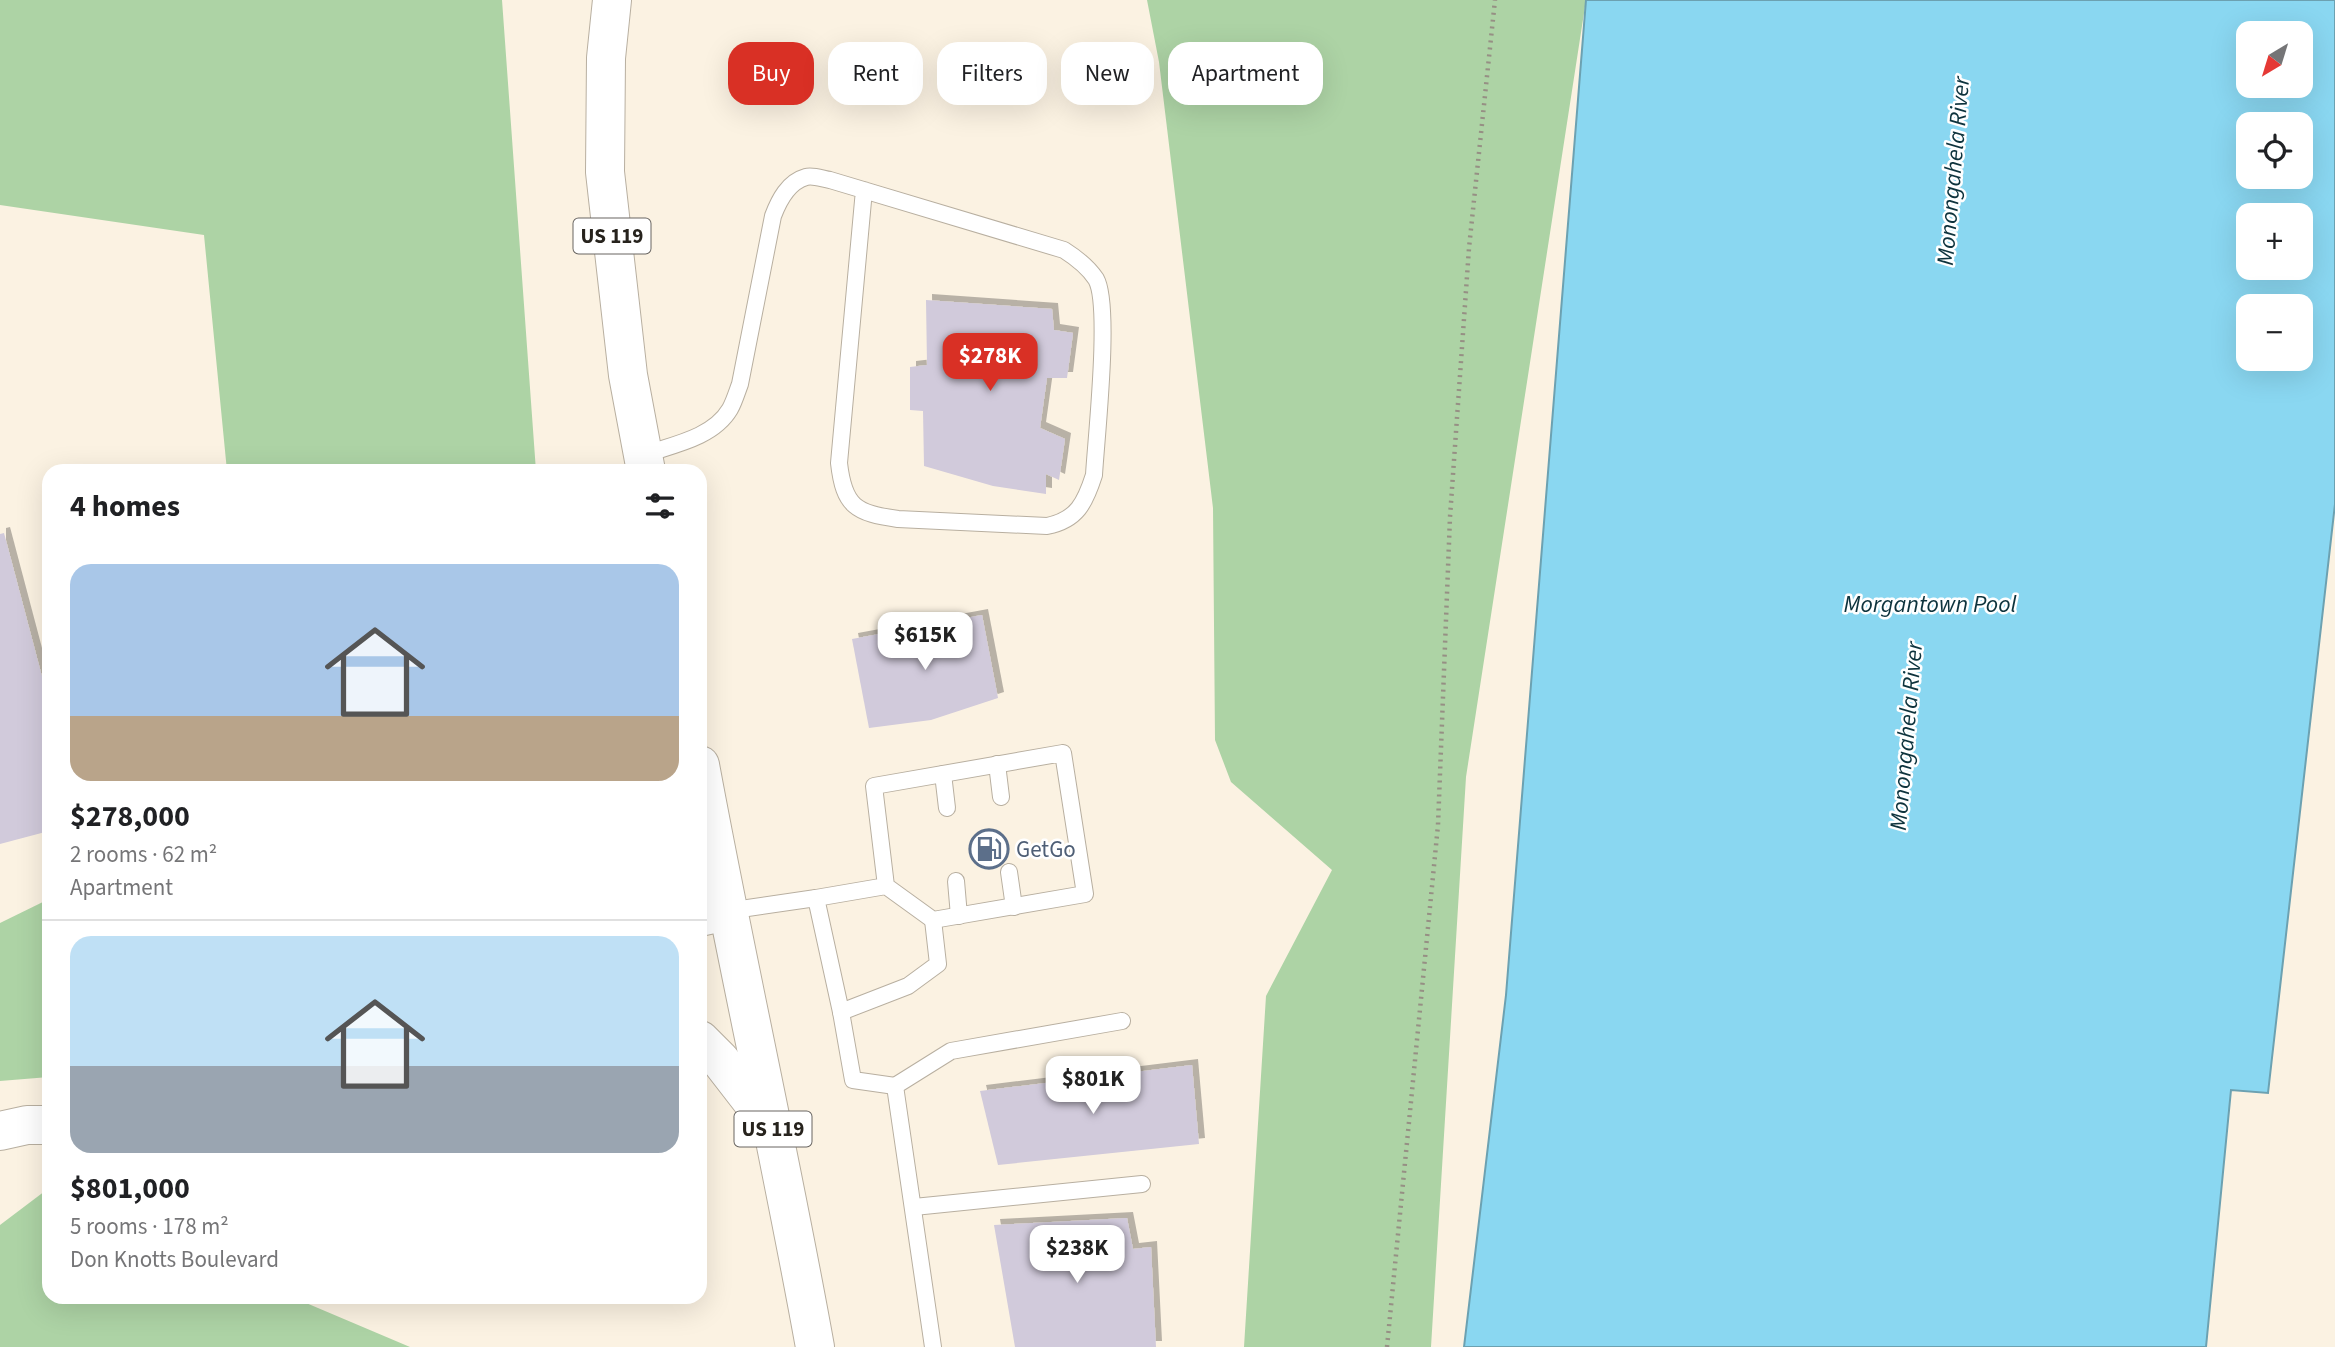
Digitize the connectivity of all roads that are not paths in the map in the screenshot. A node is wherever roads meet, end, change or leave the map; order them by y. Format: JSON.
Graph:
{"nodes":[{"id":1,"x":612,"y":0,"type":"edge"},
{"id":2,"x":864,"y":190,"type":"junction"},
{"id":3,"x":645,"y":463,"type":"edge"},
{"id":4,"x":997,"y":764,"type":"junction"},
{"id":5,"x":943,"y":774,"type":"junction"},
{"id":6,"x":1001,"y":797,"type":"dead end"},
{"id":7,"x":947,"y":808,"type":"dead end"},
{"id":8,"x":707,"y":845,"type":"edge"},
{"id":9,"x":1009,"y":872,"type":"dead end"},
{"id":10,"x":956,"y":881,"type":"dead end"},
{"id":11,"x":886,"y":886,"type":"junction"},
{"id":12,"x":816,"y":898,"type":"junction"},
{"id":13,"x":1014,"y":907,"type":"junction"},
{"id":14,"x":713,"y":914,"type":"edge"},
{"id":15,"x":960,"y":916,"type":"junction"},
{"id":16,"x":933,"y":920,"type":"junction"},
{"id":17,"x":841,"y":1012,"type":"junction"},
{"id":18,"x":1122,"y":1021,"type":"dead end"},
{"id":19,"x":707,"y":1047,"type":"edge"},
{"id":20,"x":895,"y":1086,"type":"junction"},
{"id":21,"x":42,"y":1125,"type":"edge"},
{"id":22,"x":773,"y":1129,"type":"junction"},
{"id":23,"x":0,"y":1131,"type":"edge"},
{"id":24,"x":1142,"y":1184,"type":"dead end"},
{"id":25,"x":914,"y":1207,"type":"junction"},
{"id":26,"x":815,"y":1347,"type":"edge"},
{"id":27,"x":933,"y":1347,"type":"edge"}],
"edges":[{"from":1,"to":3,"type":"main road","number":"US 119"},
{"from":2,"to":2,"type":"lane"},
{"from":2,"to":3,"type":"lane"},
{"from":4,"to":5,"type":"lane"},
{"from":4,"to":6,"type":"lane"},
{"from":4,"to":13,"type":"lane"},
{"from":5,"to":7,"type":"lane"},
{"from":5,"to":11,"type":"lane"},
{"from":8,"to":14,"type":"main road","number":"US 119"},
{"from":9,"to":13,"type":"lane"},
{"from":10,"to":15,"type":"lane"},
{"from":11,"to":12,"type":"lane"},
{"from":11,"to":16,"type":"lane"},
{"from":12,"to":14,"type":"lane"},
{"from":12,"to":17,"type":"lane"},
{"from":13,"to":15,"type":"lane"},
{"from":14,"to":22,"type":"main road","number":"US 119"},
{"from":15,"to":16,"type":"lane"},
{"from":16,"to":17,"type":"lane"},
{"from":17,"to":20,"type":"lane"},
{"from":18,"to":20,"type":"lane"},
{"from":19,"to":22,"type":"main road"},
{"from":20,"to":25,"type":"lane"},
{"from":21,"to":23,"type":"main road"},
{"from":22,"to":26,"type":"main road","number":"US 119"},
{"from":24,"to":25,"type":"lane"},
{"from":25,"to":27,"type":"lane"}]}
